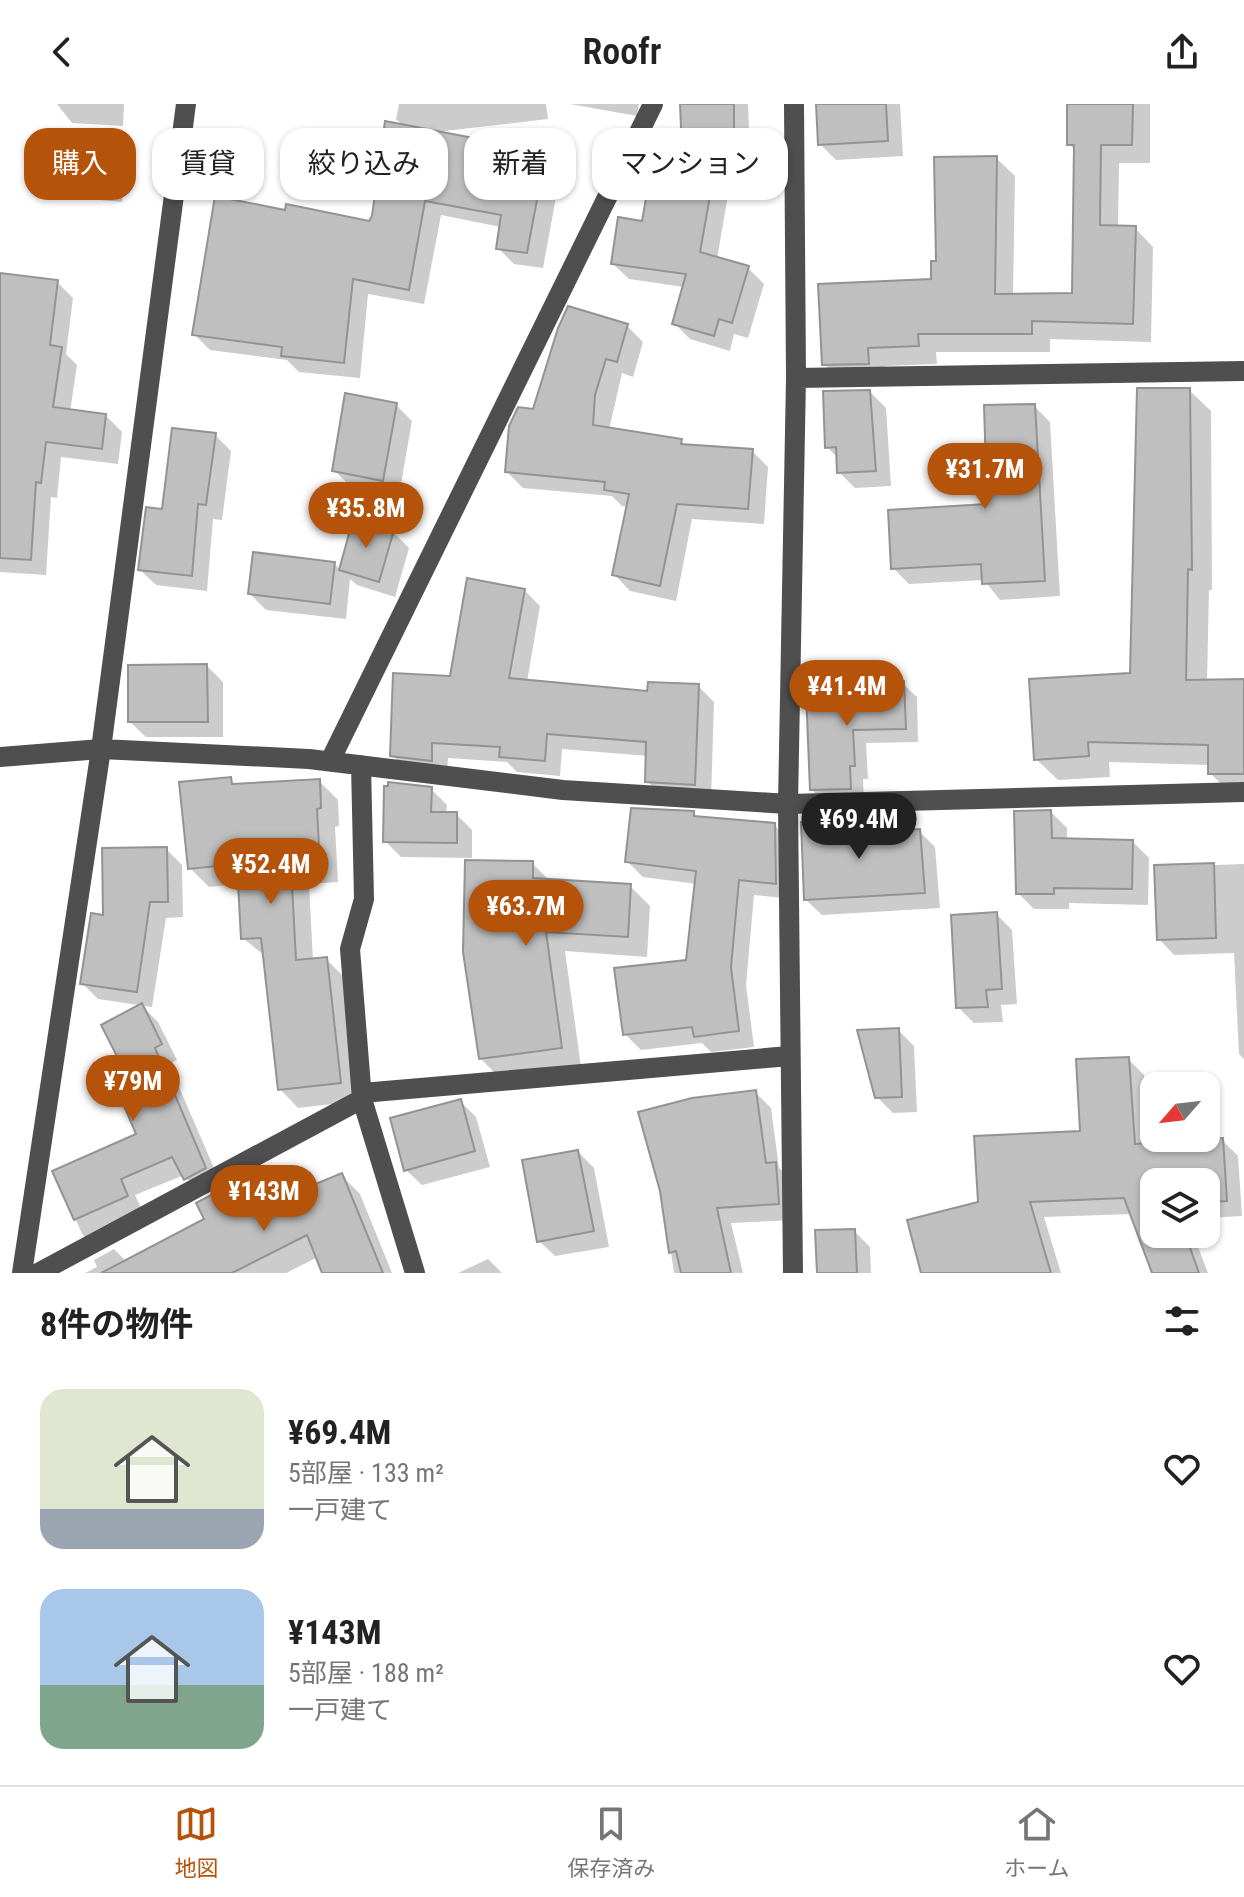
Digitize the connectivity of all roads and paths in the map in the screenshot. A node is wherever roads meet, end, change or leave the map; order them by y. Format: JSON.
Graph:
{"nodes":[{"id":1,"x":186,"y":104,"type":"edge"},
{"id":2,"x":653,"y":104,"type":"edge"},
{"id":3,"x":794,"y":104,"type":"edge"},
{"id":4,"x":1244,"y":371,"type":"edge"},
{"id":5,"x":796,"y":378,"type":"junction"},
{"id":6,"x":101,"y":749,"type":"junction"},
{"id":7,"x":0,"y":757,"type":"edge"},
{"id":8,"x":330,"y":761,"type":"junction"},
{"id":9,"x":361,"y":765,"type":"junction"},
{"id":10,"x":1244,"y":792,"type":"edge"},
{"id":11,"x":788,"y":804,"type":"junction"},
{"id":12,"x":789,"y":1056,"type":"junction"},
{"id":13,"x":362,"y":1096,"type":"junction"},
{"id":14,"x":22,"y":1273,"type":"edge"},
{"id":15,"x":38,"y":1273,"type":"edge"},
{"id":16,"x":415,"y":1273,"type":"edge"},
{"id":17,"x":793,"y":1273,"type":"edge"}],
"edges":[{"from":1,"to":6,"type":"street"},
{"from":2,"to":8,"type":"street"},
{"from":3,"to":5,"type":"street"},
{"from":4,"to":5,"type":"street"},
{"from":5,"to":11,"type":"street"},
{"from":6,"to":7,"type":"street"},
{"from":6,"to":8,"type":"street"},
{"from":6,"to":14,"type":"street"},
{"from":8,"to":9,"type":"street"},
{"from":9,"to":11,"type":"street"},
{"from":9,"to":13,"type":"street"},
{"from":10,"to":11,"type":"street"},
{"from":11,"to":12,"type":"street"},
{"from":12,"to":13,"type":"street"},
{"from":12,"to":17,"type":"street"},
{"from":13,"to":15,"type":"street"},
{"from":13,"to":16,"type":"street"}]}
